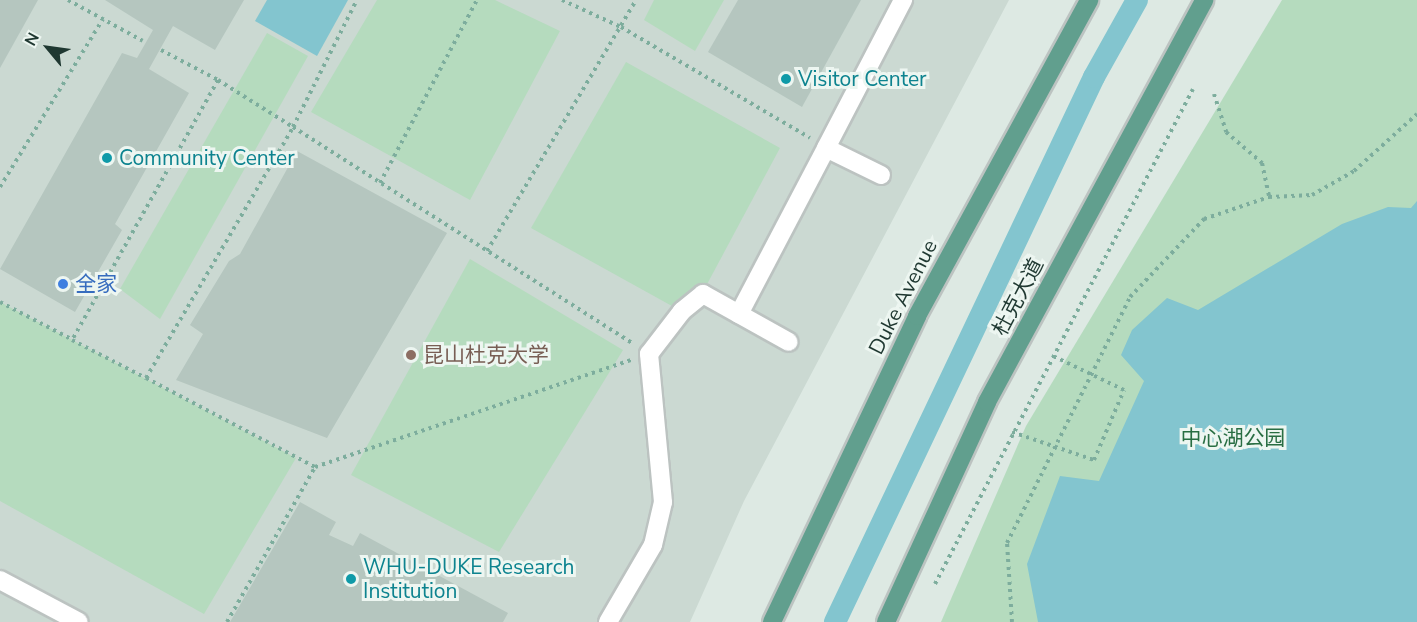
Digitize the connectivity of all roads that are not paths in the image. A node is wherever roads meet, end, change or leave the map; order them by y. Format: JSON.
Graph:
{"nodes":[{"id":1,"x":903,"y":0,"type":"edge"},
{"id":2,"x":1089,"y":0,"type":"edge"},
{"id":3,"x":1204,"y":0,"type":"edge"},
{"id":4,"x":826,"y":147,"type":"junction"},
{"id":5,"x":881,"y":175,"type":"dead end"},
{"id":6,"x":739,"y":314,"type":"junction"},
{"id":7,"x":789,"y":342,"type":"dead end"},
{"id":8,"x":0,"y":580,"type":"edge"},
{"id":9,"x":79,"y":622,"type":"edge"},
{"id":10,"x":608,"y":622,"type":"edge"},
{"id":11,"x":772,"y":622,"type":"edge"},
{"id":12,"x":886,"y":622,"type":"edge"}],
"edges":[{"from":1,"to":4,"type":"street"},
{"from":2,"to":11,"type":"main road","name":"Duke Avenue"},
{"from":3,"to":12,"type":"main road","name":"杜克大道"},
{"from":4,"to":5,"type":"street"},
{"from":4,"to":6,"type":"street"},
{"from":6,"to":7,"type":"street"},
{"from":6,"to":10,"type":"street"},
{"from":8,"to":9,"type":"street"}]}
